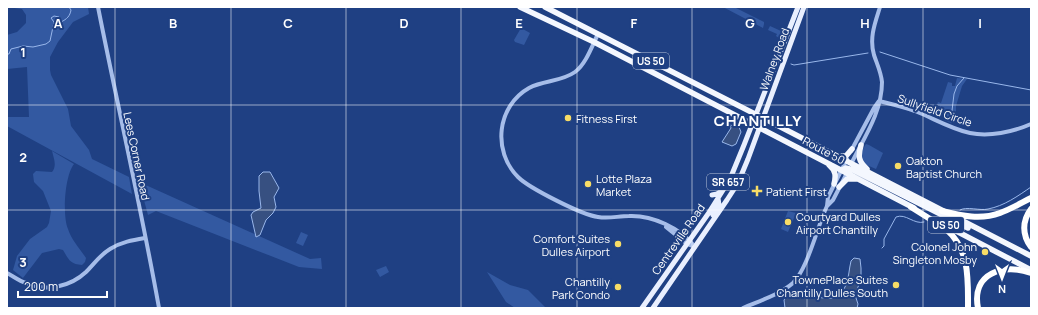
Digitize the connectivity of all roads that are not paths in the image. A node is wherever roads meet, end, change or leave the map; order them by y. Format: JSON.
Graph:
{"nodes":[{"id":1,"x":98,"y":7,"type":"edge"},
{"id":2,"x":520,"y":7,"type":"edge"},
{"id":3,"x":545,"y":7,"type":"edge"},
{"id":4,"x":798,"y":7,"type":"edge"},
{"id":5,"x":804,"y":7,"type":"edge"},
{"id":6,"x":880,"y":7,"type":"edge"},
{"id":7,"x":598,"y":34,"type":"junction"},
{"id":8,"x":594,"y":42,"type":"junction"},
{"id":9,"x":879,"y":101,"type":"junction"},
{"id":10,"x":756,"y":114,"type":"junction"},
{"id":11,"x":763,"y":118,"type":"junction"},
{"id":12,"x":753,"y":124,"type":"junction"},
{"id":13,"x":1031,"y":124,"type":"edge"},
{"id":14,"x":759,"y":127,"type":"junction"},
{"id":15,"x":861,"y":145,"type":"junction"},
{"id":16,"x":852,"y":149,"type":"junction"},
{"id":17,"x":835,"y":155,"type":"junction"},
{"id":18,"x":824,"y":161,"type":"junction"},
{"id":19,"x":847,"y":167,"type":"junction"},
{"id":20,"x":873,"y":175,"type":"junction"},
{"id":21,"x":860,"y":180,"type":"junction"},
{"id":22,"x":836,"y":186,"type":"junction"},
{"id":23,"x":723,"y":190,"type":"junction"},
{"id":24,"x":712,"y":195,"type":"dead end"},
{"id":25,"x":718,"y":198,"type":"junction"},
{"id":26,"x":1031,"y":198,"type":"edge"},
{"id":27,"x":911,"y":207,"type":"junction"},
{"id":28,"x":1031,"y":209,"type":"edge"},
{"id":29,"x":942,"y":211,"type":"junction"},
{"id":30,"x":709,"y":227,"type":"junction"},
{"id":31,"x":991,"y":236,"type":"junction"},
{"id":32,"x":145,"y":238,"type":"junction"},
{"id":33,"x":689,"y":242,"type":"junction"},
{"id":34,"x":695,"y":247,"type":"junction"},
{"id":35,"x":1031,"y":247,"type":"edge"},
{"id":36,"x":1031,"y":256,"type":"edge"},
{"id":37,"x":1031,"y":270,"type":"edge"},
{"id":38,"x":7,"y":273,"type":"edge"},
{"id":39,"x":1031,"y":273,"type":"edge"},
{"id":40,"x":159,"y":308,"type":"edge"},
{"id":41,"x":642,"y":308,"type":"edge"},
{"id":42,"x":653,"y":308,"type":"edge"},
{"id":43,"x":742,"y":308,"type":"edge"},
{"id":44,"x":968,"y":308,"type":"edge"},
{"id":45,"x":978,"y":308,"type":"edge"}],
"edges":[{"from":1,"to":32,"type":"street","name":"Lees Corner Road"},
{"from":2,"to":8,"type":"highway","name":"Route 50","number":"US 50"},
{"from":3,"to":7,"type":"highway","name":"Route 50","number":"US 50"},
{"from":4,"to":10,"type":"main road","name":"Walney Road","number":"SR 657"},
{"from":5,"to":11,"type":"main road","name":"Walney Road","number":"SR 657"},
{"from":6,"to":9,"type":"street"},
{"from":7,"to":8,"type":"street"},
{"from":7,"to":10,"type":"highway","name":"Route 50","number":"US 50"},
{"from":8,"to":12,"type":"highway","name":"Route 50","number":"US 50"},
{"from":8,"to":33,"type":"street"},
{"from":9,"to":13,"type":"street","name":"Sullyfield Circle"},
{"from":9,"to":15,"type":"street"},
{"from":9,"to":16,"type":"street"},
{"from":10,"to":11,"type":"highway","name":"Route 50","number":"US 50"},
{"from":10,"to":12,"type":"main road","name":"Centreville Road","number":"SR 657"},
{"from":11,"to":14,"type":"main road","name":"Centreville Road","number":"SR 657"},
{"from":11,"to":17,"type":"highway","name":"Route 50","number":"US 50"},
{"from":12,"to":14,"type":"highway","name":"Route 50","number":"US 50"},
{"from":12,"to":23,"type":"main road","name":"Centreville Road","number":"SR 657"},
{"from":14,"to":18,"type":"highway","name":"Route 50","number":"US 50"},
{"from":14,"to":30,"type":"main road","name":"Centreville Road","number":"SR 657"},
{"from":15,"to":19,"type":"street"},
{"from":15,"to":20,"type":"highway"},
{"from":16,"to":17,"type":"highway"},
{"from":16,"to":19,"type":"street"},
{"from":17,"to":19,"type":"highway","name":"Route 50","number":"US 50"},
{"from":18,"to":19,"type":"highway","name":"Route 50","number":"US 50"},
{"from":18,"to":22,"type":"highway"},
{"from":19,"to":20,"type":"highway","name":"Route 50","number":"US 50"},
{"from":19,"to":21,"type":"highway","name":"Route 50","number":"US 50"},
{"from":19,"to":22,"type":"street"},
{"from":19,"to":31,"type":"highway"},
{"from":20,"to":29,"type":"highway","name":"Route 50","number":"US 50"},
{"from":21,"to":22,"type":"highway"},
{"from":21,"to":27,"type":"highway","name":"Route 50","number":"US 50"},
{"from":22,"to":43,"type":"street"},
{"from":23,"to":24,"type":"main road"},
{"from":23,"to":25,"type":"main road","name":"Centreville Road","number":"SR 657"},
{"from":25,"to":30,"type":"main road"},
{"from":25,"to":33,"type":"main road","name":"Centreville Road","number":"SR 657"},
{"from":26,"to":29,"type":"highway"},
{"from":27,"to":37,"type":"highway","name":"Route 50","number":"US 50"},
{"from":27,"to":44,"type":"highway"},
{"from":28,"to":35,"type":"highway"},
{"from":29,"to":31,"type":"highway","name":"Route 50","number":"US 50"},
{"from":30,"to":34,"type":"main road","name":"Centreville Road","number":"SR 657"},
{"from":31,"to":36,"type":"highway","name":"Route 50","number":"US 50"},
{"from":32,"to":38,"type":"street"},
{"from":32,"to":40,"type":"street","name":"Lees Corner Road"},
{"from":33,"to":34,"type":"street"},
{"from":33,"to":41,"type":"main road","name":"Centreville Road","number":"SR 657"},
{"from":34,"to":42,"type":"main road","name":"Centreville Road","number":"SR 657"},
{"from":39,"to":45,"type":"highway"}]}
